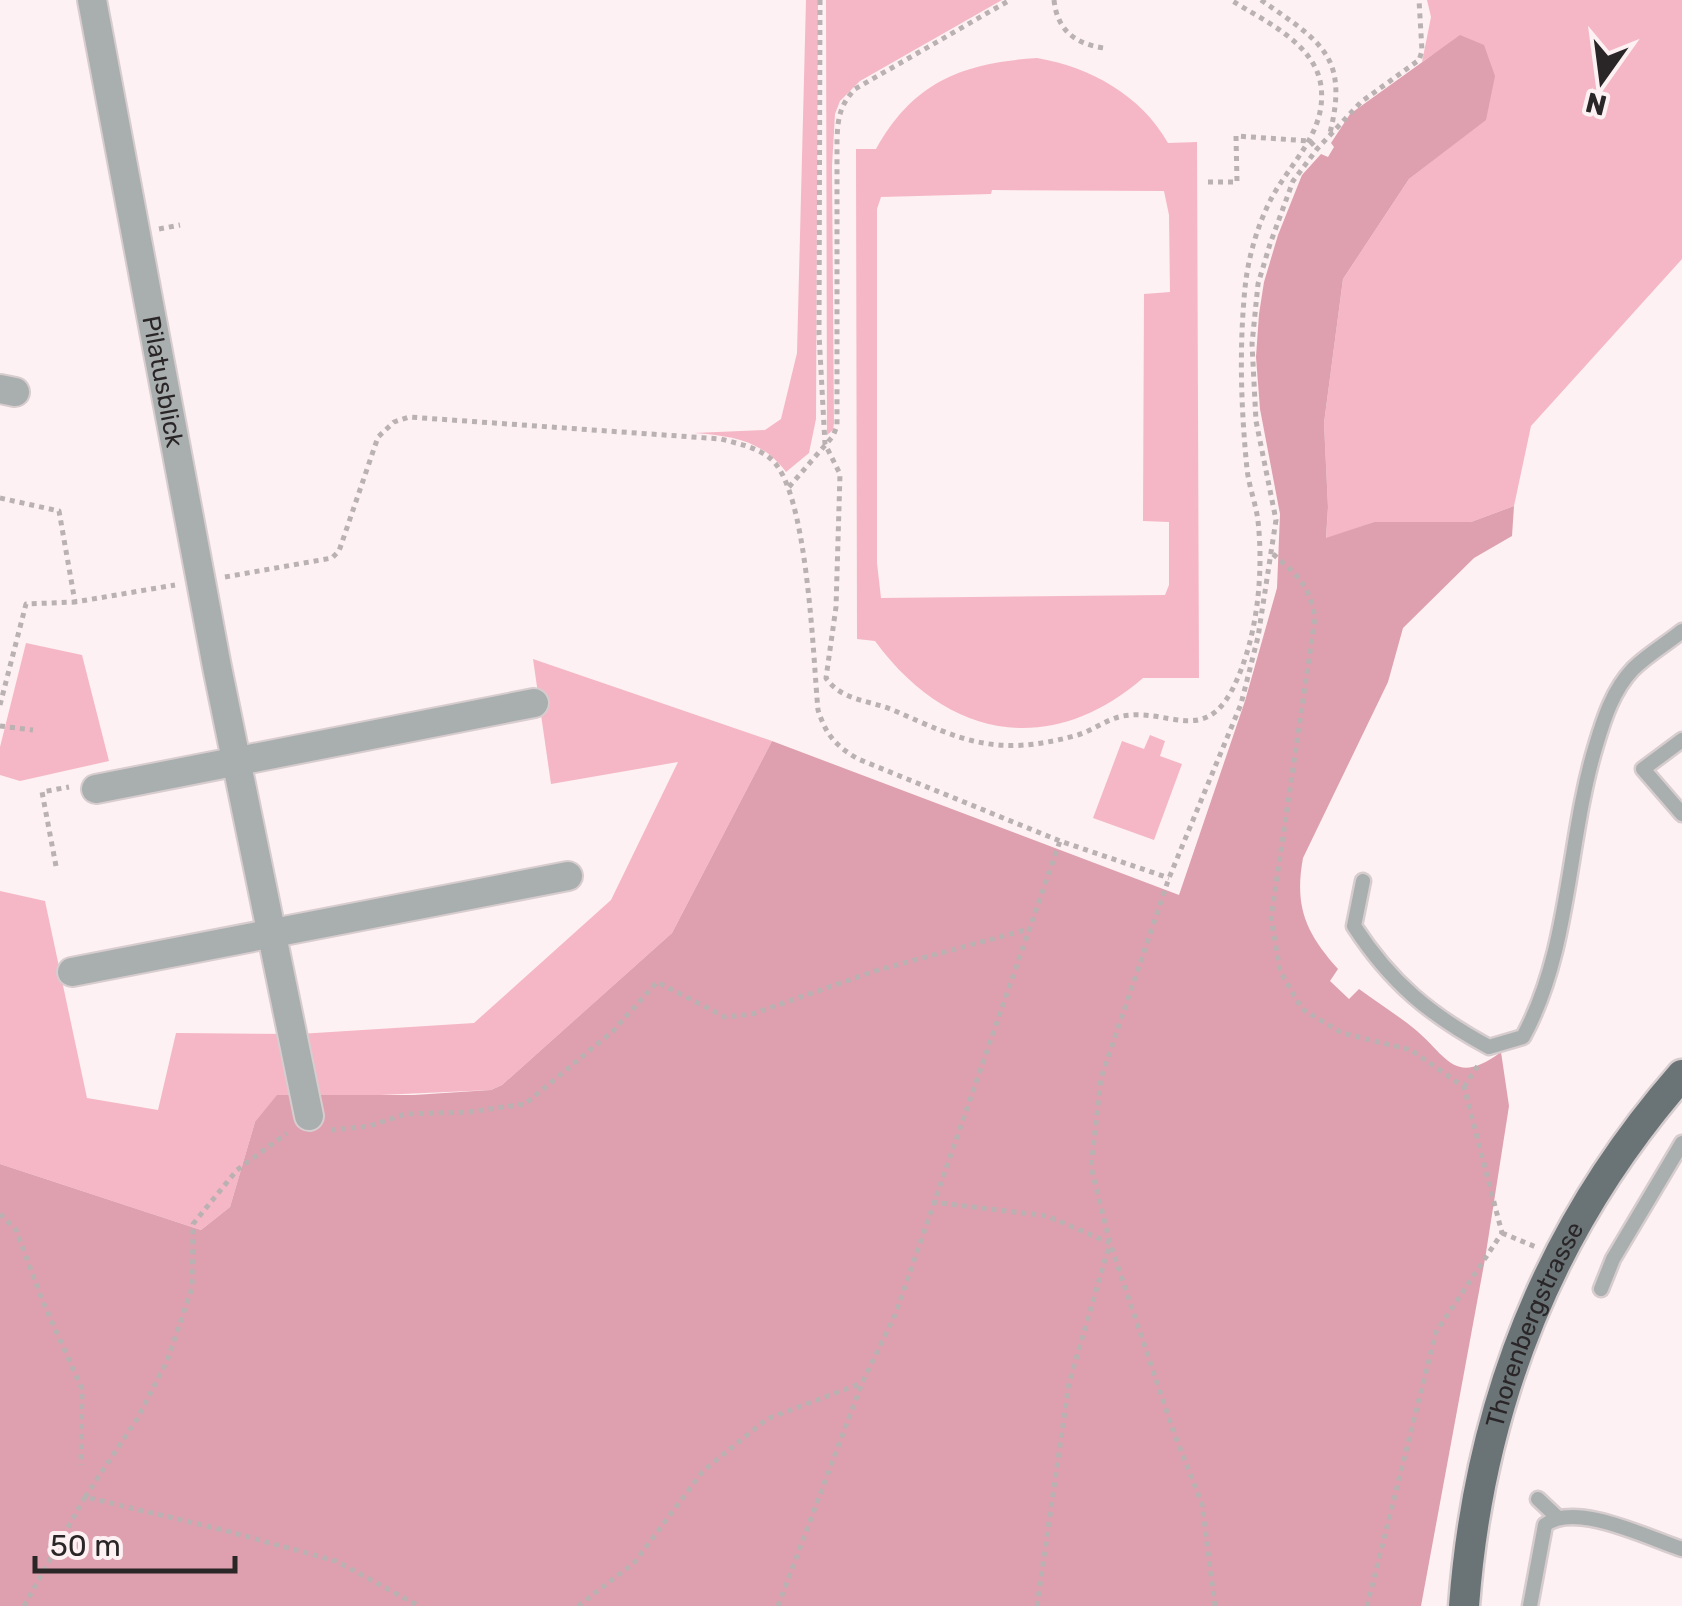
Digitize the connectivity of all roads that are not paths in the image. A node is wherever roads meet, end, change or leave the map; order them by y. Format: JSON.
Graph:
{"nodes":[{"id":1,"x":92,"y":0,"type":"edge"},
{"id":2,"x":1682,"y":631,"type":"edge"},
{"id":3,"x":534,"y":703,"type":"dead end"},
{"id":4,"x":1682,"y":740,"type":"edge"},
{"id":5,"x":237,"y":761,"type":"junction"},
{"id":6,"x":96,"y":789,"type":"road end"},
{"id":7,"x":1682,"y":814,"type":"edge"},
{"id":8,"x":568,"y":876,"type":"dead end"},
{"id":9,"x":1363,"y":881,"type":"dead end"},
{"id":10,"x":271,"y":933,"type":"junction"},
{"id":11,"x":72,"y":972,"type":"dead end"},
{"id":12,"x":1682,"y":1075,"type":"edge"},
{"id":13,"x":309,"y":1116,"type":"road end"},
{"id":14,"x":1682,"y":1143,"type":"edge"},
{"id":15,"x":1601,"y":1289,"type":"dead end"},
{"id":16,"x":1538,"y":1500,"type":"dead end"},
{"id":17,"x":1556,"y":1516,"type":"junction"},
{"id":18,"x":1682,"y":1549,"type":"edge"},
{"id":19,"x":1464,"y":1606,"type":"edge"},
{"id":20,"x":1530,"y":1606,"type":"edge"}],
"edges":[{"from":1,"to":5,"type":"street","name":"Pilatusblick"},
{"from":2,"to":9,"type":"lane"},
{"from":3,"to":5,"type":"street"},
{"from":4,"to":7,"type":"lane"},
{"from":5,"to":6,"type":"street"},
{"from":5,"to":10,"type":"street","name":"Pilatusblick"},
{"from":8,"to":10,"type":"street"},
{"from":10,"to":11,"type":"street"},
{"from":10,"to":13,"type":"street","name":"Pilatusblick"},
{"from":12,"to":19,"type":"main road","name":"Thorenbergstrasse"},
{"from":14,"to":15,"type":"lane"},
{"from":16,"to":17,"type":"lane"},
{"from":17,"to":18,"type":"lane"},
{"from":17,"to":20,"type":"lane"}]}
